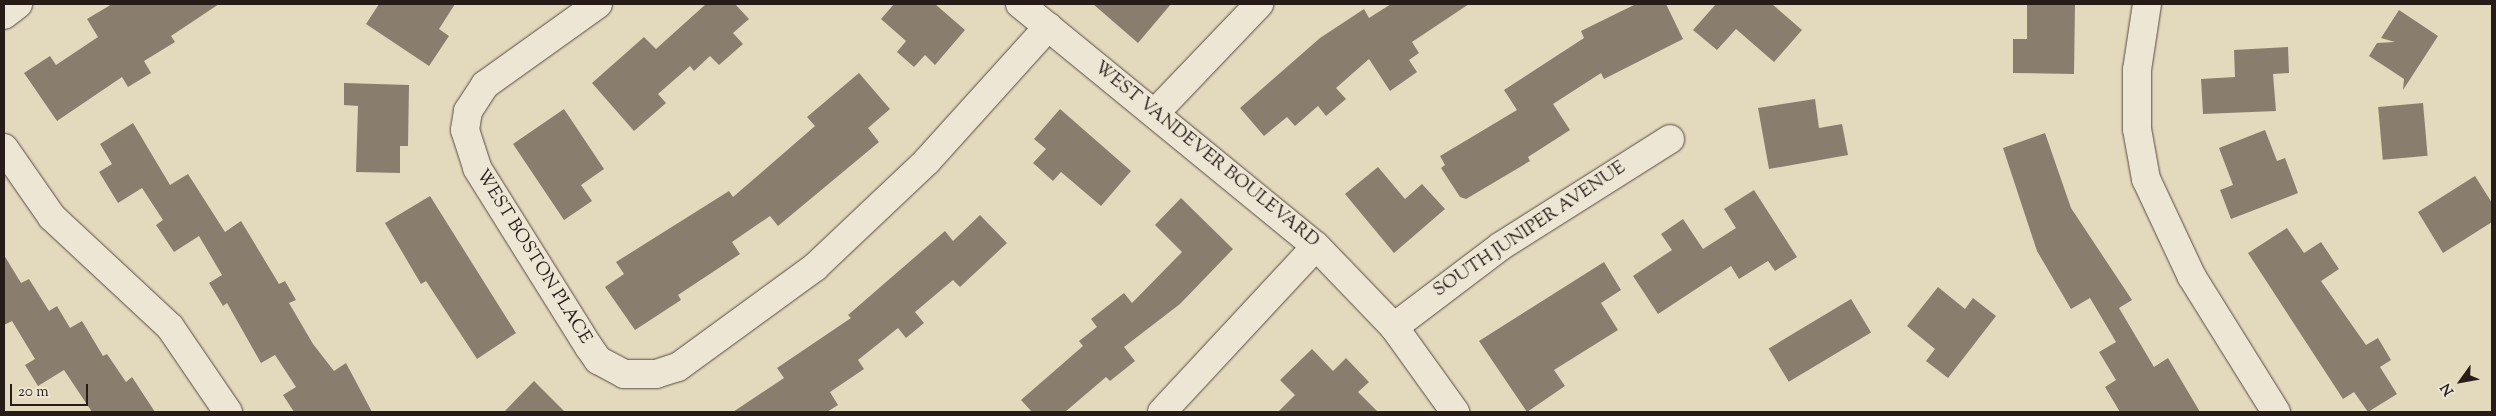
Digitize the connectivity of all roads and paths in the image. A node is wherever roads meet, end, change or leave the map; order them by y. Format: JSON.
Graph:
{"nodes":[{"id":1,"x":18,"y":4,"type":"edge"},
{"id":2,"x":598,"y":4,"type":"edge"},
{"id":3,"x":1020,"y":4,"type":"edge"},
{"id":4,"x":1259,"y":4,"type":"edge"},
{"id":5,"x":2147,"y":4,"type":"edge"},
{"id":6,"x":4,"y":15,"type":"edge"},
{"id":7,"x":1048,"y":27,"type":"junction"},
{"id":8,"x":1155,"y":112,"type":"junction"},
{"id":9,"x":1670,"y":138,"type":"dead end"},
{"id":10,"x":4,"y":148,"type":"edge"},
{"id":11,"x":1316,"y":246,"type":"junction"},
{"id":12,"x":1394,"y":327,"type":"junction"},
{"id":13,"x":228,"y":412,"type":"edge"},
{"id":14,"x":1162,"y":412,"type":"edge"},
{"id":15,"x":1455,"y":412,"type":"edge"},
{"id":16,"x":2276,"y":412,"type":"edge"}],
"edges":[{"from":1,"to":6,"type":"street"},
{"from":2,"to":7,"type":"street","name":"WEST BOSTON PLACE"},
{"from":3,"to":7,"type":"street","name":"WEST VANDEVER BOULEVARD"},
{"from":4,"to":8,"type":"street"},
{"from":5,"to":16,"type":"street"},
{"from":7,"to":8,"type":"street","name":"WEST VANDEVER BOULEVARD"},
{"from":8,"to":11,"type":"street","name":"WEST VANDEVER BOULEVARD"},
{"from":9,"to":12,"type":"street","name":"SOUTH JUNIPER AVENUE"},
{"from":10,"to":13,"type":"street"},
{"from":11,"to":12,"type":"street","name":"WEST VANDEVER BOULEVARD"},
{"from":11,"to":14,"type":"street"},
{"from":12,"to":15,"type":"street","name":"WEST VANDEVER BOULEVARD"}]}
